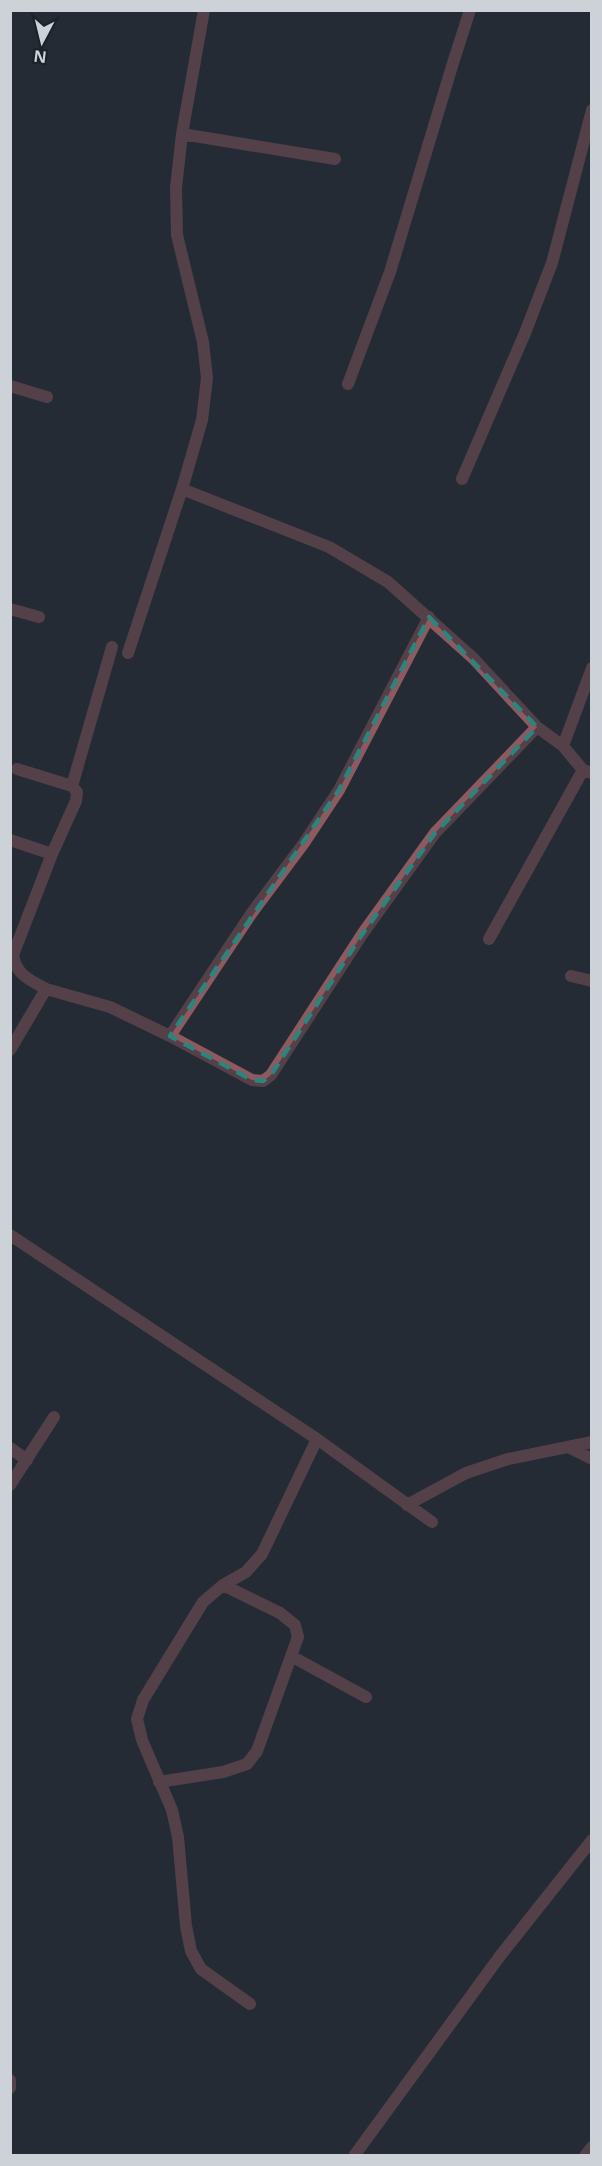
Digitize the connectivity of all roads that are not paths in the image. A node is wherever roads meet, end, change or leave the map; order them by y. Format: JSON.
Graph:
{"nodes":[{"id":1,"x":204,"y":10,"type":"edge"},
{"id":2,"x":470,"y":10,"type":"edge"},
{"id":3,"x":591,"y":110,"type":"edge"},
{"id":4,"x":182,"y":134,"type":"junction"},
{"id":5,"x":335,"y":159,"type":"dead end"},
{"id":6,"x":348,"y":384,"type":"dead end"},
{"id":7,"x":10,"y":386,"type":"edge"},
{"id":8,"x":47,"y":397,"type":"dead end"},
{"id":9,"x":462,"y":479,"type":"dead end"},
{"id":10,"x":182,"y":489,"type":"junction"},
{"id":11,"x":10,"y":609,"type":"edge"},
{"id":12,"x":429,"y":616,"type":"junction"},
{"id":13,"x":39,"y":617,"type":"dead end"},
{"id":14,"x":112,"y":647,"type":"dead end"},
{"id":15,"x":128,"y":653,"type":"dead end"},
{"id":16,"x":591,"y":668,"type":"edge"},
{"id":17,"x":537,"y":727,"type":"junction"},
{"id":18,"x":563,"y":746,"type":"junction"},
{"id":19,"x":17,"y":769,"type":"dead end"},
{"id":20,"x":587,"y":771,"type":"edge"},
{"id":21,"x":72,"y":786,"type":"junction"},
{"id":22,"x":10,"y":840,"type":"edge"},
{"id":23,"x":52,"y":854,"type":"junction"},
{"id":24,"x":489,"y":939,"type":"dead end"},
{"id":25,"x":571,"y":976,"type":"dead end"},
{"id":26,"x":591,"y":981,"type":"edge"},
{"id":27,"x":46,"y":989,"type":"junction"},
{"id":28,"x":170,"y":1036,"type":"junction"},
{"id":29,"x":10,"y":1050,"type":"edge"},
{"id":30,"x":10,"y":1235,"type":"edge"},
{"id":31,"x":54,"y":1417,"type":"dead end"},
{"id":32,"x":317,"y":1439,"type":"junction"},
{"id":33,"x":591,"y":1442,"type":"edge"},
{"id":34,"x":568,"y":1447,"type":"junction"},
{"id":35,"x":10,"y":1448,"type":"edge"},
{"id":36,"x":591,"y":1459,"type":"edge"},
{"id":37,"x":27,"y":1460,"type":"junction"},
{"id":38,"x":10,"y":1485,"type":"edge"},
{"id":39,"x":407,"y":1505,"type":"junction"},
{"id":40,"x":432,"y":1522,"type":"dead end"},
{"id":41,"x":223,"y":1585,"type":"junction"},
{"id":42,"x":291,"y":1656,"type":"junction"},
{"id":43,"x":366,"y":1697,"type":"dead end"},
{"id":44,"x":159,"y":1782,"type":"junction"},
{"id":45,"x":591,"y":1840,"type":"edge"},
{"id":46,"x":250,"y":2004,"type":"dead end"},
{"id":47,"x":10,"y":2080,"type":"edge"},
{"id":48,"x":10,"y":2088,"type":"edge"},
{"id":49,"x":591,"y":2147,"type":"edge"},
{"id":50,"x":354,"y":2156,"type":"edge"},
{"id":51,"x":585,"y":2156,"type":"edge"}],
"edges":[{"from":1,"to":4,"type":"street"},
{"from":2,"to":6,"type":"street"},
{"from":3,"to":9,"type":"street"},
{"from":4,"to":5,"type":"street"},
{"from":4,"to":10,"type":"street"},
{"from":7,"to":8,"type":"street"},
{"from":10,"to":12,"type":"street"},
{"from":10,"to":15,"type":"street"},
{"from":11,"to":13,"type":"street"},
{"from":12,"to":17,"type":"street"},
{"from":12,"to":28,"type":"street"},
{"from":14,"to":21,"type":"street"},
{"from":16,"to":18,"type":"street"},
{"from":17,"to":18,"type":"street"},
{"from":17,"to":28,"type":"street"},
{"from":18,"to":20,"type":"street"},
{"from":19,"to":21,"type":"street"},
{"from":20,"to":24,"type":"street"},
{"from":21,"to":23,"type":"street"},
{"from":22,"to":23,"type":"street"},
{"from":23,"to":27,"type":"street"},
{"from":25,"to":26,"type":"street"},
{"from":27,"to":28,"type":"street"},
{"from":27,"to":29,"type":"street"},
{"from":30,"to":32,"type":"street"},
{"from":31,"to":37,"type":"street"},
{"from":32,"to":39,"type":"street"},
{"from":32,"to":41,"type":"street"},
{"from":33,"to":34,"type":"street"},
{"from":34,"to":36,"type":"street"},
{"from":34,"to":39,"type":"street"},
{"from":35,"to":37,"type":"street"},
{"from":37,"to":38,"type":"street"},
{"from":39,"to":40,"type":"street"},
{"from":41,"to":42,"type":"street"},
{"from":41,"to":44,"type":"street"},
{"from":42,"to":43,"type":"street"},
{"from":42,"to":44,"type":"street"},
{"from":44,"to":46,"type":"street"},
{"from":45,"to":50,"type":"street"},
{"from":47,"to":48,"type":"street"},
{"from":49,"to":51,"type":"street"}]}
